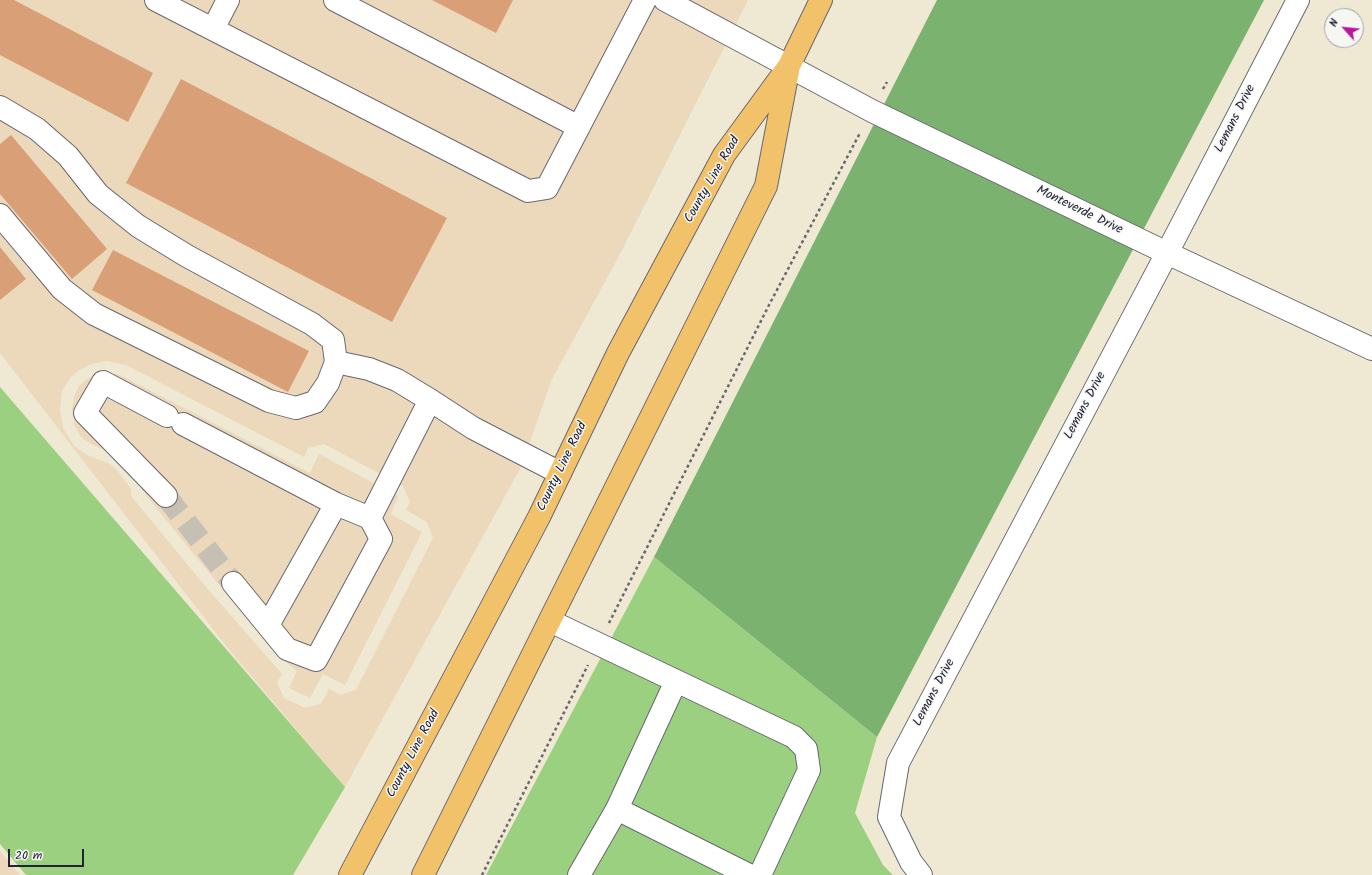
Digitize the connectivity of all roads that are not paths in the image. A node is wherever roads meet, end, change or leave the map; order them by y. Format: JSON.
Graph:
{"nodes":[{"id":1,"x":156,"y":0,"type":"edge"},
{"id":2,"x":228,"y":0,"type":"edge"},
{"id":3,"x":334,"y":0,"type":"edge"},
{"id":4,"x":645,"y":0,"type":"edge"},
{"id":5,"x":665,"y":0,"type":"edge"},
{"id":6,"x":821,"y":0,"type":"edge"},
{"id":7,"x":1298,"y":0,"type":"edge"},
{"id":8,"x":213,"y":29,"type":"junction"},
{"id":9,"x":789,"y":66,"type":"junction"},
{"id":10,"x":0,"y":108,"type":"edge"},
{"id":11,"x":579,"y":126,"type":"junction"},
{"id":12,"x":0,"y":215,"type":"edge"},
{"id":13,"x":1167,"y":253,"type":"junction"},
{"id":14,"x":1372,"y":349,"type":"edge"},
{"id":15,"x":336,"y":362,"type":"junction"},
{"id":16,"x":430,"y":400,"type":"junction"},
{"id":17,"x":560,"y":473,"type":"junction"},
{"id":18,"x":166,"y":496,"type":"tunnel mouth"},
{"id":19,"x":336,"y":504,"type":"junction"},
{"id":20,"x":370,"y":518,"type":"junction"},
{"id":21,"x":233,"y":583,"type":"tunnel mouth"},
{"id":22,"x":550,"y":621,"type":"junction"},
{"id":23,"x":268,"y":625,"type":"junction"},
{"id":24,"x":676,"y":681,"type":"junction"},
{"id":25,"x":618,"y":809,"type":"junction"},
{"id":26,"x":350,"y":875,"type":"edge"},
{"id":27,"x":424,"y":875,"type":"edge"},
{"id":28,"x":580,"y":875,"type":"edge"},
{"id":29,"x":749,"y":875,"type":"edge"},
{"id":30,"x":760,"y":875,"type":"edge"},
{"id":31,"x":921,"y":875,"type":"edge"}],
"edges":[{"from":1,"to":8,"type":"street"},
{"from":2,"to":8,"type":"street"},
{"from":3,"to":11,"type":"street"},
{"from":4,"to":11,"type":"street"},
{"from":5,"to":9,"type":"street","name":"Monteverde Drive"},
{"from":6,"to":9,"type":"main road","name":"County Line Road"},
{"from":7,"to":13,"type":"street","name":"Lemans Drive"},
{"from":8,"to":11,"type":"street"},
{"from":9,"to":13,"type":"street","name":"Monteverde Drive"},
{"from":9,"to":17,"type":"main road","name":"County Line Road"},
{"from":9,"to":22,"type":"main road","name":"County Line Road"},
{"from":10,"to":15,"type":"street"},
{"from":12,"to":15,"type":"street"},
{"from":13,"to":14,"type":"street","name":"Monteverde Drive"},
{"from":13,"to":31,"type":"street","name":"Lemans Drive"},
{"from":15,"to":16,"type":"street"},
{"from":16,"to":17,"type":"street"},
{"from":16,"to":20,"type":"street"},
{"from":17,"to":26,"type":"main road","name":"County Line Road"},
{"from":18,"to":19,"type":"street"},
{"from":19,"to":20,"type":"street"},
{"from":19,"to":23,"type":"street"},
{"from":20,"to":23,"type":"street"},
{"from":21,"to":23,"type":"street"},
{"from":22,"to":24,"type":"street"},
{"from":22,"to":27,"type":"main road","name":"County Line Road"},
{"from":24,"to":25,"type":"street"},
{"from":24,"to":30,"type":"street"},
{"from":25,"to":28,"type":"street"},
{"from":25,"to":29,"type":"street"}]}
